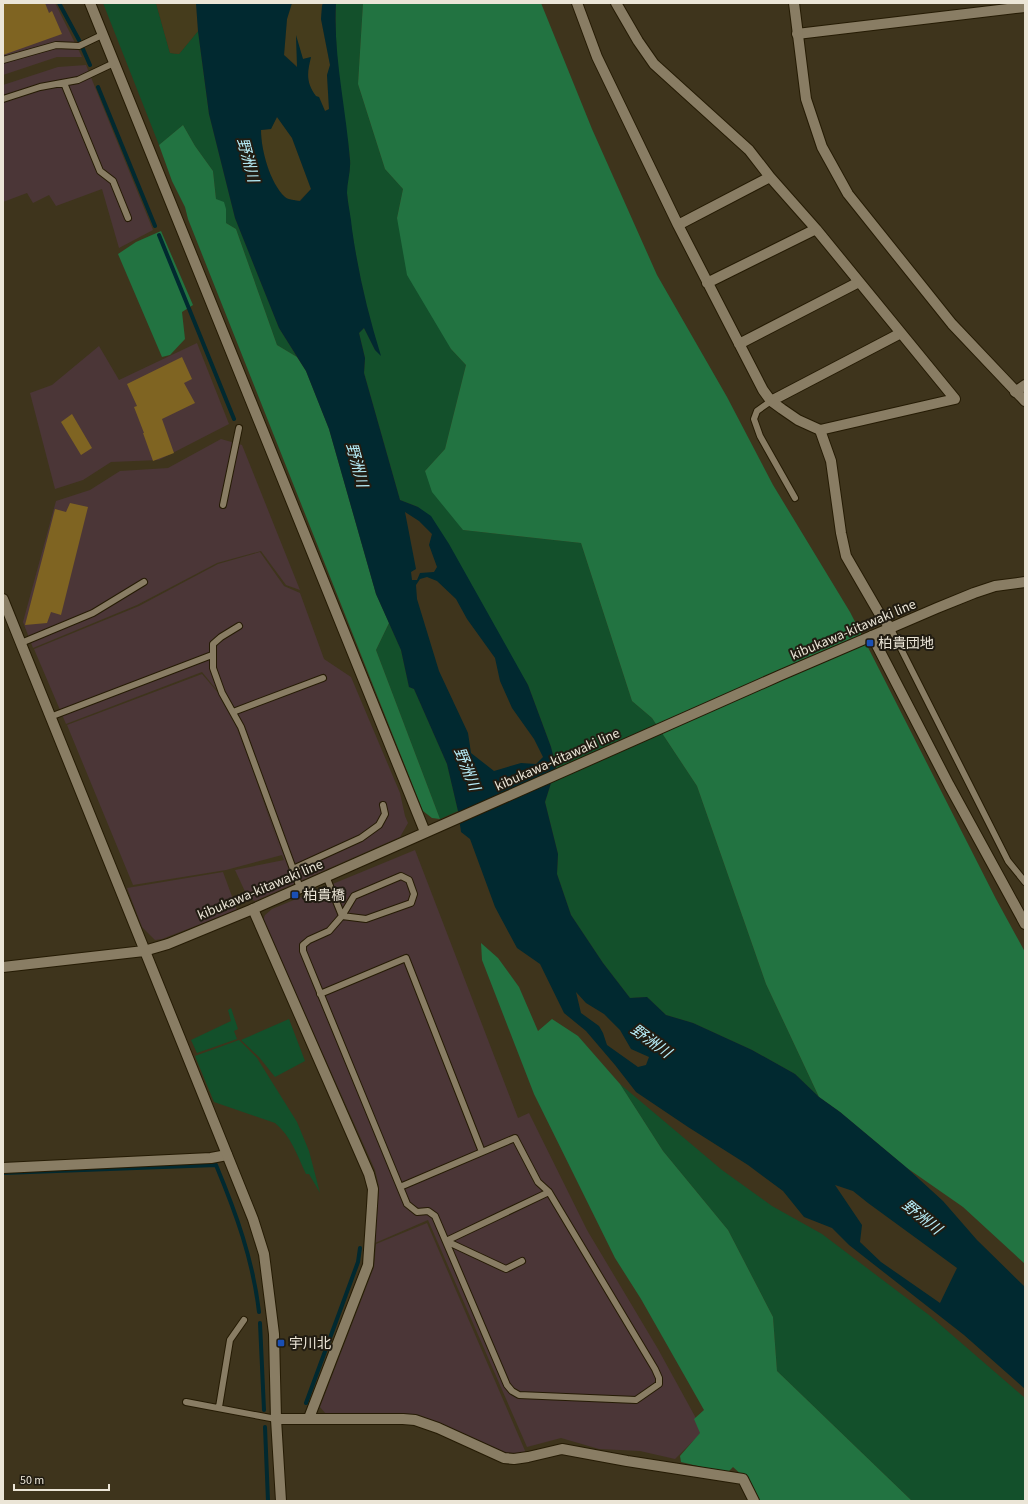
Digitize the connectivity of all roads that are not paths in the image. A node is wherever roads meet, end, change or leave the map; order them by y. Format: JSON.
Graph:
{"nodes":[{"id":1,"x":90,"y":3,"type":"edge"},
{"id":2,"x":577,"y":3,"type":"edge"},
{"id":3,"x":616,"y":3,"type":"edge"},
{"id":4,"x":794,"y":3,"type":"edge"},
{"id":5,"x":1025,"y":7,"type":"edge"},
{"id":6,"x":797,"y":34,"type":"junction"},
{"id":7,"x":102,"y":35,"type":"junction"},
{"id":8,"x":3,"y":60,"type":"edge"},
{"id":9,"x":114,"y":63,"type":"junction"},
{"id":10,"x":64,"y":83,"type":"junction"},
{"id":11,"x":3,"y":98,"type":"edge"},
{"id":12,"x":770,"y":177,"type":"junction"},
{"id":13,"x":128,"y":218,"type":"dead end"},
{"id":14,"x":678,"y":225,"type":"junction"},
{"id":15,"x":816,"y":229,"type":"junction"},
{"id":16,"x":859,"y":282,"type":"junction"},
{"id":17,"x":708,"y":283,"type":"junction"},
{"id":18,"x":901,"y":333,"type":"junction"},
{"id":19,"x":739,"y":344,"type":"junction"},
{"id":20,"x":1025,"y":385,"type":"edge"},
{"id":21,"x":1015,"y":392,"type":"junction"},
{"id":22,"x":771,"y":401,"type":"junction"},
{"id":23,"x":1025,"y":401,"type":"edge"},
{"id":24,"x":239,"y":428,"type":"dead end"},
{"id":25,"x":820,"y":430,"type":"junction"},
{"id":26,"x":795,"y":498,"type":"dead end"},
{"id":27,"x":223,"y":505,"type":"dead end"},
{"id":28,"x":144,"y":582,"type":"dead end"},
{"id":29,"x":1025,"y":582,"type":"edge"},
{"id":30,"x":3,"y":599,"type":"edge"},
{"id":31,"x":239,"y":626,"type":"dead end"},
{"id":32,"x":891,"y":629,"type":"junction"},
{"id":33,"x":872,"y":636,"type":"junction"},
{"id":34,"x":21,"y":643,"type":"junction"},
{"id":35,"x":212,"y":655,"type":"junction"},
{"id":36,"x":323,"y":678,"type":"dead end"},
{"id":37,"x":233,"y":712,"type":"junction"},
{"id":38,"x":50,"y":717,"type":"junction"},
{"id":39,"x":383,"y":805,"type":"dead end"},
{"id":40,"x":425,"y":832,"type":"junction"},
{"id":41,"x":293,"y":869,"type":"junction"},
{"id":42,"x":326,"y":876,"type":"junction"},
{"id":43,"x":1025,"y":882,"type":"edge"},
{"id":44,"x":300,"y":888,"type":"junction"},
{"id":45,"x":253,"y":909,"type":"junction"},
{"id":46,"x":342,"y":916,"type":"junction"},
{"id":47,"x":1025,"y":924,"type":"edge"},
{"id":48,"x":144,"y":951,"type":"junction"},
{"id":49,"x":3,"y":967,"type":"edge"},
{"id":50,"x":320,"y":994,"type":"junction"},
{"id":51,"x":482,"y":1152,"type":"junction"},
{"id":52,"x":227,"y":1155,"type":"junction"},
{"id":53,"x":3,"y":1168,"type":"edge"},
{"id":54,"x":400,"y":1187,"type":"junction"},
{"id":55,"x":549,"y":1192,"type":"junction"},
{"id":56,"x":446,"y":1241,"type":"junction"},
{"id":57,"x":522,"y":1261,"type":"dead end"},
{"id":58,"x":244,"y":1320,"type":"dead end"},
{"id":59,"x":186,"y":1402,"type":"dead end"},
{"id":60,"x":219,"y":1407,"type":"junction"},
{"id":61,"x":309,"y":1418,"type":"junction"},
{"id":62,"x":276,"y":1419,"type":"junction"},
{"id":63,"x":282,"y":1501,"type":"edge"},
{"id":64,"x":754,"y":1501,"type":"edge"}],
"edges":[{"from":1,"to":7,"type":"street"},
{"from":2,"to":14,"type":"street"},
{"from":3,"to":12,"type":"street"},
{"from":4,"to":6,"type":"street"},
{"from":5,"to":6,"type":"street"},
{"from":6,"to":21,"type":"street"},
{"from":7,"to":8,"type":"lane"},
{"from":7,"to":9,"type":"street"},
{"from":9,"to":10,"type":"lane"},
{"from":9,"to":40,"type":"street"},
{"from":10,"to":11,"type":"lane"},
{"from":10,"to":13,"type":"lane"},
{"from":12,"to":14,"type":"street"},
{"from":12,"to":15,"type":"street"},
{"from":14,"to":17,"type":"street"},
{"from":15,"to":16,"type":"street"},
{"from":15,"to":17,"type":"street"},
{"from":16,"to":18,"type":"street"},
{"from":16,"to":19,"type":"street"},
{"from":17,"to":19,"type":"street"},
{"from":18,"to":22,"type":"street"},
{"from":18,"to":25,"type":"street"},
{"from":19,"to":22,"type":"street"},
{"from":20,"to":21,"type":"street"},
{"from":21,"to":23,"type":"street"},
{"from":22,"to":25,"type":"street"},
{"from":22,"to":26,"type":"lane"},
{"from":24,"to":27,"type":"lane"},
{"from":25,"to":32,"type":"street"},
{"from":28,"to":34,"type":"lane"},
{"from":29,"to":32,"type":"street","name":"kibukawa-kitawaki line"},
{"from":30,"to":34,"type":"street"},
{"from":31,"to":35,"type":"lane"},
{"from":32,"to":33,"type":"street","name":"kibukawa-kitawaki line"},
{"from":32,"to":43,"type":"lane"},
{"from":33,"to":40,"type":"street","name":"kibukawa-kitawaki line"},
{"from":33,"to":47,"type":"street"},
{"from":34,"to":38,"type":"street"},
{"from":35,"to":37,"type":"lane"},
{"from":35,"to":38,"type":"lane"},
{"from":36,"to":37,"type":"lane"},
{"from":37,"to":41,"type":"lane"},
{"from":38,"to":48,"type":"street"},
{"from":39,"to":41,"type":"lane"},
{"from":40,"to":42,"type":"street","name":"kibukawa-kitawaki line"},
{"from":41,"to":44,"type":"lane"},
{"from":42,"to":44,"type":"street","name":"kibukawa-kitawaki line"},
{"from":42,"to":46,"type":"lane"},
{"from":44,"to":45,"type":"street","name":"kibukawa-kitawaki line"},
{"from":45,"to":48,"type":"street","name":"kibukawa-kitawaki line"},
{"from":45,"to":61,"type":"street"},
{"from":46,"to":46,"type":"lane"},
{"from":46,"to":50,"type":"lane"},
{"from":48,"to":49,"type":"street","name":"kibukawa-kitawaki line"},
{"from":48,"to":52,"type":"street"},
{"from":50,"to":51,"type":"lane"},
{"from":50,"to":54,"type":"lane"},
{"from":51,"to":54,"type":"lane"},
{"from":51,"to":55,"type":"lane"},
{"from":52,"to":53,"type":"street"},
{"from":52,"to":62,"type":"street"},
{"from":54,"to":56,"type":"lane"},
{"from":55,"to":56,"type":"lane"},
{"from":55,"to":56,"type":"lane"},
{"from":56,"to":57,"type":"lane"},
{"from":58,"to":60,"type":"lane"},
{"from":59,"to":60,"type":"lane"},
{"from":60,"to":62,"type":"lane"},
{"from":61,"to":62,"type":"street"},
{"from":61,"to":64,"type":"street"},
{"from":62,"to":63,"type":"street"}]}
